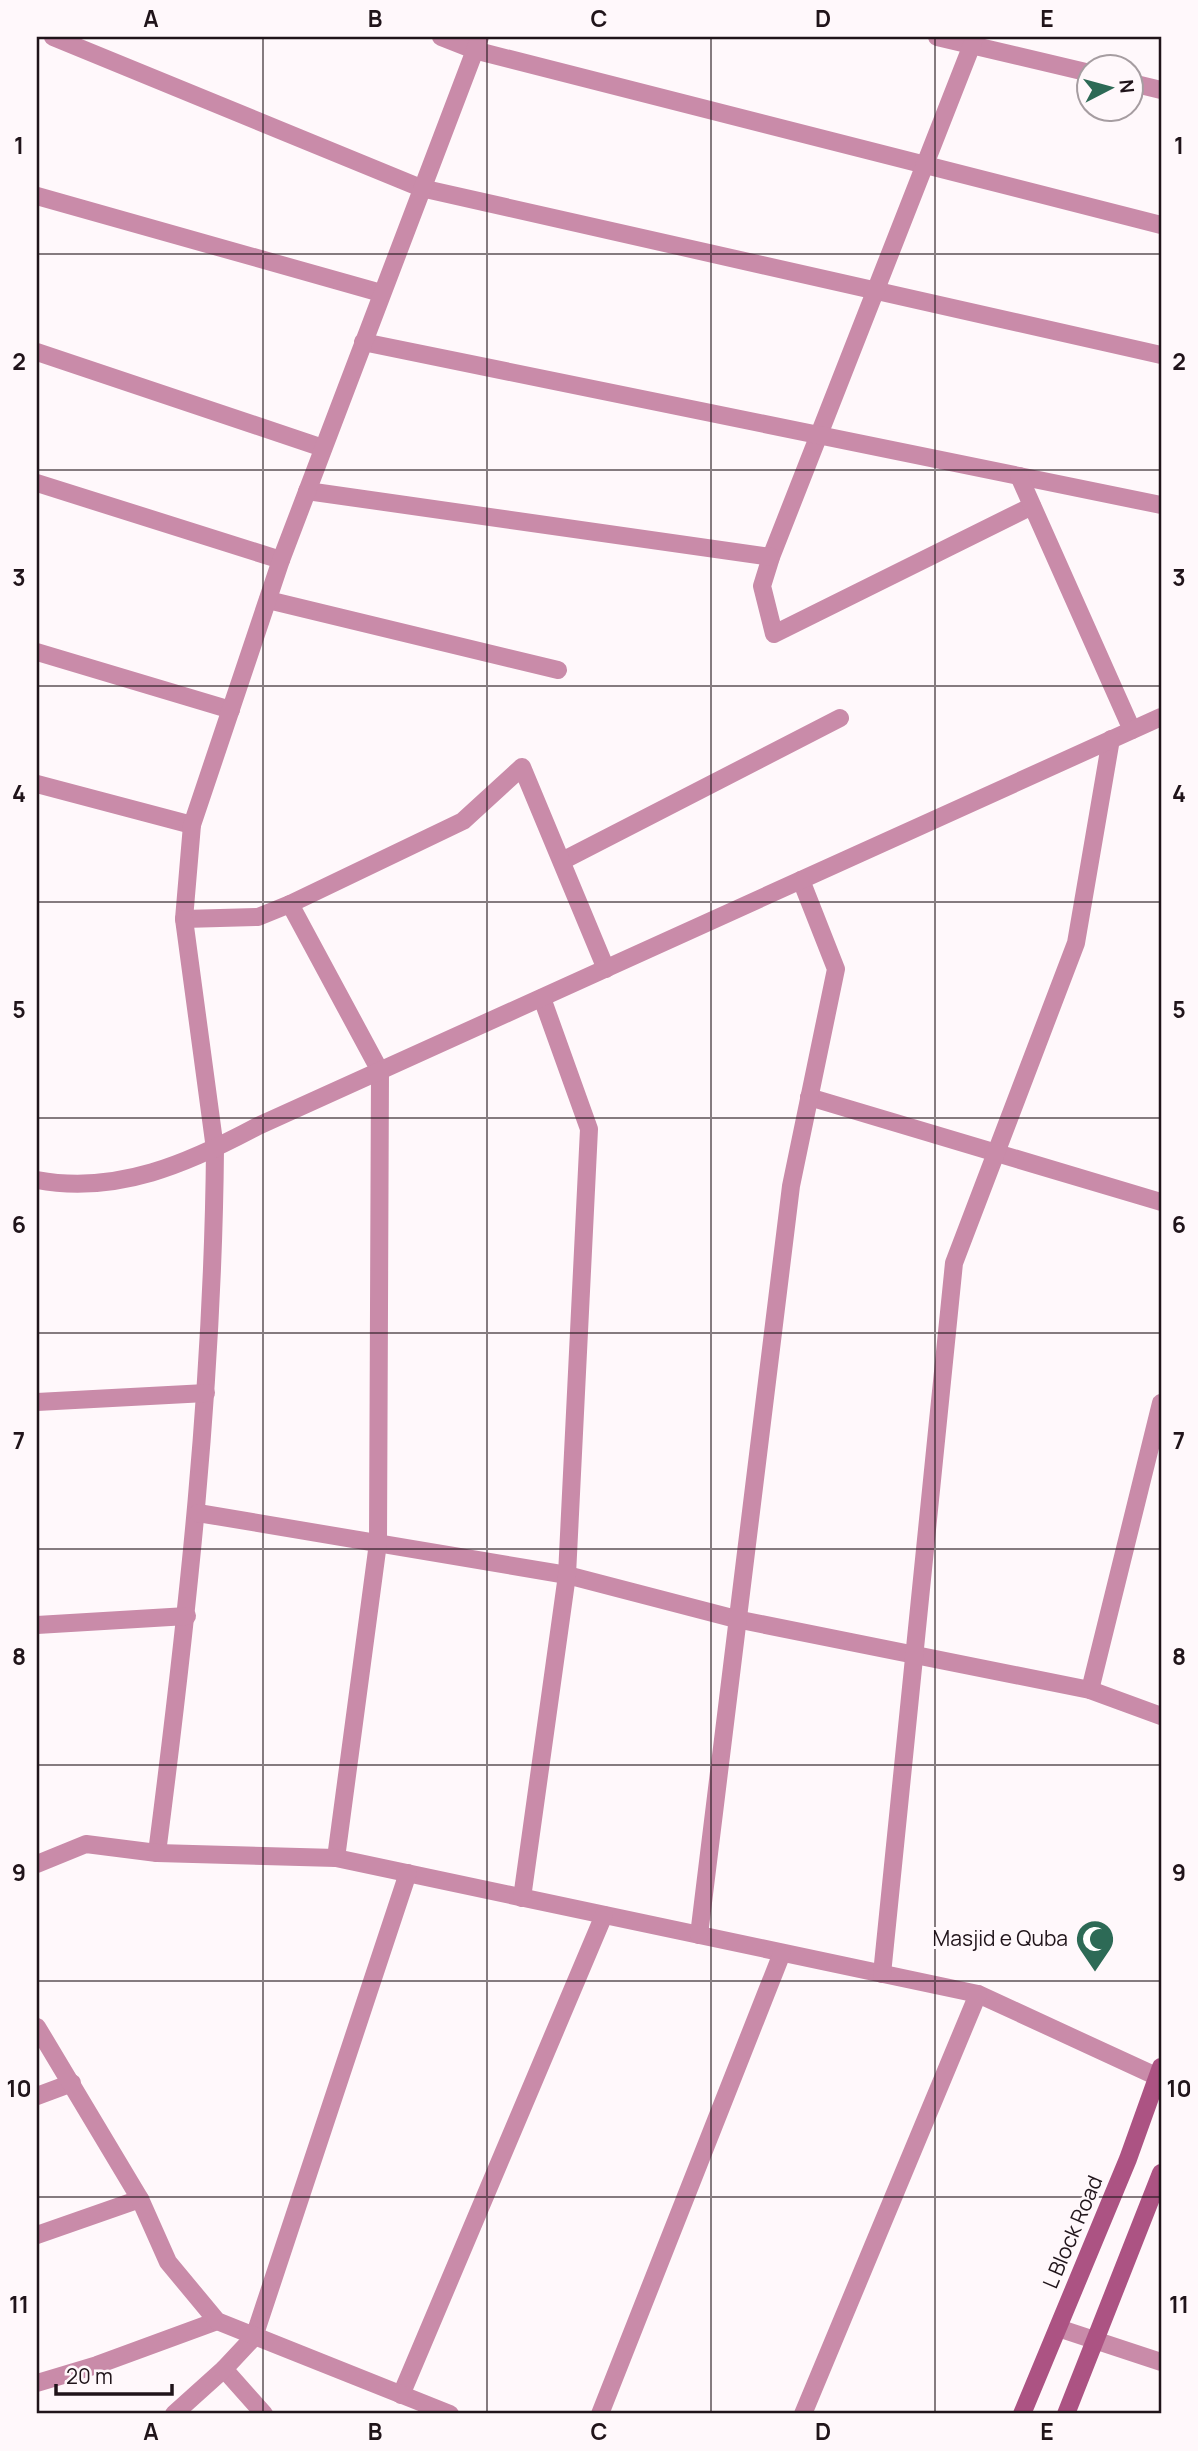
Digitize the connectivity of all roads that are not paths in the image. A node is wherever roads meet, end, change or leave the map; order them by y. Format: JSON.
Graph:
{"nodes":[{"id":1,"x":53,"y":37,"type":"edge"},
{"id":2,"x":440,"y":37,"type":"edge"},
{"id":3,"x":937,"y":37,"type":"edge"},
{"id":4,"x":973,"y":41,"type":"edge"},
{"id":5,"x":477,"y":43,"type":"edge"},
{"id":6,"x":1076,"y":69,"type":"edge"},
{"id":7,"x":926,"y":165,"type":"junction"},
{"id":8,"x":421,"y":188,"type":"junction"},
{"id":9,"x":37,"y":196,"type":"edge"},
{"id":10,"x":1161,"y":225,"type":"edge"},
{"id":11,"x":876,"y":291,"type":"junction"},
{"id":12,"x":381,"y":293,"type":"junction"},
{"id":13,"x":363,"y":342,"type":"junction"},
{"id":14,"x":37,"y":352,"type":"edge"},
{"id":15,"x":1161,"y":355,"type":"edge"},
{"id":16,"x":820,"y":436,"type":"junction"},
{"id":17,"x":323,"y":448,"type":"junction"},
{"id":18,"x":1019,"y":477,"type":"junction"},
{"id":19,"x":37,"y":483,"type":"edge"},
{"id":20,"x":307,"y":491,"type":"junction"},
{"id":21,"x":1161,"y":505,"type":"edge"},
{"id":22,"x":1032,"y":506,"type":"junction"},
{"id":23,"x":771,"y":557,"type":"junction"},
{"id":24,"x":281,"y":560,"type":"junction"},
{"id":25,"x":268,"y":600,"type":"junction"},
{"id":26,"x":37,"y":652,"type":"edge"},
{"id":27,"x":558,"y":670,"type":"dead end"},
{"id":28,"x":231,"y":710,"type":"junction"},
{"id":29,"x":1161,"y":717,"type":"edge"},
{"id":30,"x":840,"y":718,"type":"dead end"},
{"id":31,"x":1132,"y":730,"type":"junction"},
{"id":32,"x":1111,"y":739,"type":"junction"},
{"id":33,"x":37,"y":784,"type":"edge"},
{"id":34,"x":192,"y":825,"type":"junction"},
{"id":35,"x":562,"y":861,"type":"junction"},
{"id":36,"x":801,"y":880,"type":"junction"},
{"id":37,"x":290,"y":904,"type":"junction"},
{"id":38,"x":184,"y":919,"type":"junction"},
{"id":39,"x":606,"y":969,"type":"junction"},
{"id":40,"x":542,"y":998,"type":"junction"},
{"id":41,"x":380,"y":1071,"type":"junction"},
{"id":42,"x":809,"y":1097,"type":"junction"},
{"id":43,"x":215,"y":1149,"type":"junction"},
{"id":44,"x":995,"y":1152,"type":"junction"},
{"id":45,"x":37,"y":1180,"type":"edge"},
{"id":46,"x":1161,"y":1202,"type":"edge"},
{"id":47,"x":206,"y":1392,"type":"junction"},
{"id":48,"x":37,"y":1402,"type":"edge"},
{"id":49,"x":1161,"y":1403,"type":"edge"},
{"id":50,"x":198,"y":1513,"type":"junction"},
{"id":51,"x":379,"y":1543,"type":"junction"},
{"id":52,"x":567,"y":1575,"type":"junction"},
{"id":53,"x":187,"y":1616,"type":"junction"},
{"id":54,"x":736,"y":1619,"type":"junction"},
{"id":55,"x":37,"y":1625,"type":"edge"},
{"id":56,"x":912,"y":1656,"type":"junction"},
{"id":57,"x":1090,"y":1690,"type":"junction"},
{"id":58,"x":1161,"y":1716,"type":"edge"},
{"id":59,"x":157,"y":1853,"type":"junction"},
{"id":60,"x":336,"y":1858,"type":"junction"},
{"id":61,"x":37,"y":1864,"type":"edge"},
{"id":62,"x":408,"y":1873,"type":"junction"},
{"id":63,"x":522,"y":1898,"type":"junction"},
{"id":64,"x":604,"y":1915,"type":"junction"},
{"id":65,"x":699,"y":1935,"type":"junction"},
{"id":66,"x":782,"y":1953,"type":"junction"},
{"id":67,"x":883,"y":1974,"type":"junction"},
{"id":68,"x":978,"y":1994,"type":"junction"},
{"id":69,"x":37,"y":2027,"type":"edge"},
{"id":70,"x":1160,"y":2072,"type":"edge"},
{"id":71,"x":72,"y":2083,"type":"junction"},
{"id":72,"x":37,"y":2096,"type":"edge"},
{"id":73,"x":1161,"y":2173,"type":"edge"},
{"id":74,"x":140,"y":2199,"type":"junction"},
{"id":75,"x":37,"y":2235,"type":"edge"},
{"id":76,"x":217,"y":2321,"type":"junction"},
{"id":77,"x":1058,"y":2328,"type":"junction"},
{"id":78,"x":254,"y":2337,"type":"junction"},
{"id":79,"x":1097,"y":2340,"type":"junction"},
{"id":80,"x":1161,"y":2362,"type":"edge"},
{"id":81,"x":224,"y":2369,"type":"junction"},
{"id":82,"x":37,"y":2383,"type":"edge"},
{"id":83,"x":401,"y":2395,"type":"junction"},
{"id":84,"x":174,"y":2414,"type":"edge"},
{"id":85,"x":264,"y":2414,"type":"edge"},
{"id":86,"x":450,"y":2414,"type":"edge"},
{"id":87,"x":600,"y":2414,"type":"edge"},
{"id":88,"x":803,"y":2414,"type":"edge"},
{"id":89,"x":1022,"y":2414,"type":"edge"},
{"id":90,"x":1066,"y":2414,"type":"edge"}],
"edges":[{"from":1,"to":8,"type":"street"},
{"from":2,"to":5,"type":"street"},
{"from":3,"to":4,"type":"street"},
{"from":4,"to":6,"type":"street"},
{"from":4,"to":7,"type":"street"},
{"from":5,"to":7,"type":"street"},
{"from":5,"to":8,"type":"street"},
{"from":7,"to":10,"type":"street"},
{"from":7,"to":11,"type":"street"},
{"from":8,"to":11,"type":"street"},
{"from":8,"to":12,"type":"street"},
{"from":9,"to":12,"type":"street"},
{"from":11,"to":15,"type":"street"},
{"from":11,"to":16,"type":"street"},
{"from":12,"to":13,"type":"street"},
{"from":13,"to":16,"type":"street"},
{"from":13,"to":17,"type":"street"},
{"from":14,"to":17,"type":"street"},
{"from":16,"to":18,"type":"street"},
{"from":16,"to":23,"type":"street"},
{"from":17,"to":20,"type":"street"},
{"from":18,"to":21,"type":"street"},
{"from":18,"to":22,"type":"street"},
{"from":19,"to":24,"type":"street"},
{"from":20,"to":23,"type":"street"},
{"from":20,"to":24,"type":"street"},
{"from":22,"to":23,"type":"street"},
{"from":22,"to":31,"type":"street"},
{"from":24,"to":25,"type":"street"},
{"from":25,"to":27,"type":"street"},
{"from":25,"to":28,"type":"street"},
{"from":26,"to":28,"type":"street"},
{"from":28,"to":34,"type":"street"},
{"from":29,"to":31,"type":"street"},
{"from":30,"to":35,"type":"street"},
{"from":31,"to":32,"type":"street"},
{"from":32,"to":36,"type":"street"},
{"from":32,"to":44,"type":"street"},
{"from":33,"to":34,"type":"street"},
{"from":34,"to":38,"type":"street"},
{"from":35,"to":37,"type":"street"},
{"from":35,"to":39,"type":"street"},
{"from":36,"to":39,"type":"street"},
{"from":36,"to":42,"type":"street"},
{"from":37,"to":38,"type":"street"},
{"from":37,"to":41,"type":"street"},
{"from":38,"to":43,"type":"street"},
{"from":39,"to":40,"type":"street"},
{"from":40,"to":41,"type":"street"},
{"from":40,"to":52,"type":"street"},
{"from":41,"to":43,"type":"street"},
{"from":41,"to":51,"type":"street"},
{"from":42,"to":44,"type":"street"},
{"from":42,"to":54,"type":"street"},
{"from":43,"to":45,"type":"street"},
{"from":43,"to":47,"type":"street"},
{"from":44,"to":46,"type":"street"},
{"from":44,"to":56,"type":"street"},
{"from":47,"to":48,"type":"street"},
{"from":47,"to":50,"type":"street"},
{"from":49,"to":57,"type":"street"},
{"from":50,"to":51,"type":"street"},
{"from":50,"to":53,"type":"street"},
{"from":51,"to":52,"type":"street"},
{"from":51,"to":60,"type":"street"},
{"from":52,"to":54,"type":"street"},
{"from":52,"to":63,"type":"street"},
{"from":53,"to":55,"type":"street"},
{"from":53,"to":59,"type":"street"},
{"from":54,"to":56,"type":"street"},
{"from":54,"to":65,"type":"street"},
{"from":56,"to":57,"type":"street"},
{"from":56,"to":67,"type":"street"},
{"from":57,"to":58,"type":"street"},
{"from":59,"to":60,"type":"street"},
{"from":59,"to":61,"type":"street"},
{"from":60,"to":62,"type":"street"},
{"from":62,"to":63,"type":"street"},
{"from":62,"to":78,"type":"street"},
{"from":63,"to":64,"type":"street"},
{"from":64,"to":65,"type":"street"},
{"from":64,"to":83,"type":"street"},
{"from":65,"to":66,"type":"street"},
{"from":66,"to":67,"type":"street"},
{"from":66,"to":87,"type":"street"},
{"from":67,"to":68,"type":"street"},
{"from":68,"to":70,"type":"street"},
{"from":68,"to":88,"type":"street"},
{"from":69,"to":71,"type":"street"},
{"from":70,"to":77,"type":"main road","name":"L Block Road"},
{"from":71,"to":72,"type":"street"},
{"from":71,"to":74,"type":"street"},
{"from":73,"to":79,"type":"main road"},
{"from":74,"to":75,"type":"street"},
{"from":74,"to":76,"type":"street"},
{"from":76,"to":78,"type":"street"},
{"from":76,"to":82,"type":"street"},
{"from":77,"to":79,"type":"street"},
{"from":77,"to":89,"type":"main road","name":"L Block Road"},
{"from":78,"to":81,"type":"street"},
{"from":78,"to":83,"type":"street"},
{"from":79,"to":80,"type":"street"},
{"from":79,"to":90,"type":"main road"},
{"from":81,"to":84,"type":"street"},
{"from":81,"to":85,"type":"street"},
{"from":83,"to":86,"type":"street"}]}
